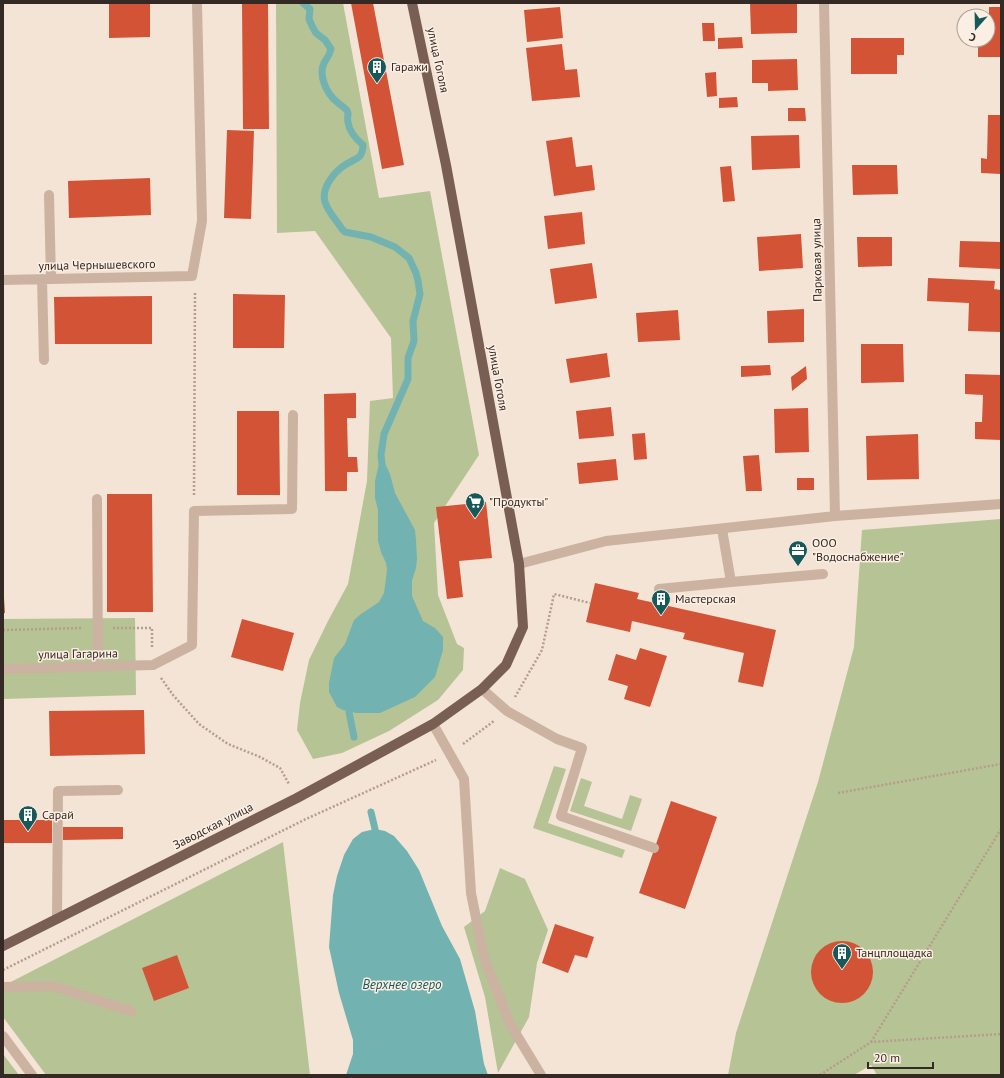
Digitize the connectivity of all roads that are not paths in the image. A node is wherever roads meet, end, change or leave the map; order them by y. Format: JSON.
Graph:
{"nodes":[{"id":1,"x":197,"y":3,"type":"edge"},
{"id":2,"x":412,"y":3,"type":"edge"},
{"id":3,"x":824,"y":3,"type":"edge"},
{"id":4,"x":49,"y":195,"type":"dead end"},
{"id":5,"x":46,"y":279,"type":"junction"},
{"id":6,"x":3,"y":280,"type":"edge"},
{"id":7,"x":44,"y":360,"type":"dead end"},
{"id":8,"x":293,"y":415,"type":"dead end"},
{"id":9,"x":97,"y":499,"type":"dead end"},
{"id":10,"x":1001,"y":504,"type":"edge"},
{"id":11,"x":835,"y":516,"type":"junction"},
{"id":12,"x":722,"y":529,"type":"junction"},
{"id":13,"x":519,"y":564,"type":"junction"},
{"id":14,"x":823,"y":574,"type":"dead end"},
{"id":15,"x":731,"y":582,"type":"junction"},
{"id":16,"x":659,"y":589,"type":"dead end"},
{"id":17,"x":98,"y":666,"type":"junction"},
{"id":18,"x":3,"y":669,"type":"edge"},
{"id":19,"x":482,"y":689,"type":"junction"},
{"id":20,"x":433,"y":724,"type":"junction"},
{"id":21,"x":118,"y":790,"type":"dead end"},
{"id":22,"x":654,"y":848,"type":"dead end"},
{"id":23,"x":57,"y":919,"type":"junction"},
{"id":24,"x":3,"y":946,"type":"edge"},
{"id":25,"x":3,"y":987,"type":"edge"},
{"id":26,"x":131,"y":1011,"type":"dead end"},
{"id":27,"x":3,"y":1036,"type":"edge"},
{"id":28,"x":32,"y":1075,"type":"edge"},
{"id":29,"x":541,"y":1075,"type":"edge"}],
"edges":[{"from":1,"to":5,"type":"street","name":"улица Чернышевского"},
{"from":2,"to":13,"type":"main road","name":"улица Гоголя"},
{"from":3,"to":11,"type":"street","name":"Парковая улица"},
{"from":4,"to":5,"type":"street"},
{"from":5,"to":6,"type":"street","name":"улица Чернышевского"},
{"from":5,"to":7,"type":"street"},
{"from":8,"to":17,"type":"street","name":"улица Гагарина"},
{"from":9,"to":17,"type":"street"},
{"from":10,"to":11,"type":"street"},
{"from":11,"to":12,"type":"street"},
{"from":12,"to":13,"type":"street"},
{"from":12,"to":15,"type":"street"},
{"from":13,"to":19,"type":"main road","name":"улица Гоголя"},
{"from":14,"to":15,"type":"street"},
{"from":15,"to":16,"type":"street"},
{"from":17,"to":18,"type":"street","name":"улица Гагарина"},
{"from":19,"to":20,"type":"main road","name":"улица Гоголя"},
{"from":19,"to":22,"type":"street"},
{"from":20,"to":23,"type":"main road","name":"Заводская улица"},
{"from":20,"to":29,"type":"street"},
{"from":21,"to":23,"type":"street"},
{"from":23,"to":24,"type":"main road","name":"Заводская улица"},
{"from":25,"to":26,"type":"street"},
{"from":27,"to":28,"type":"street"}]}
